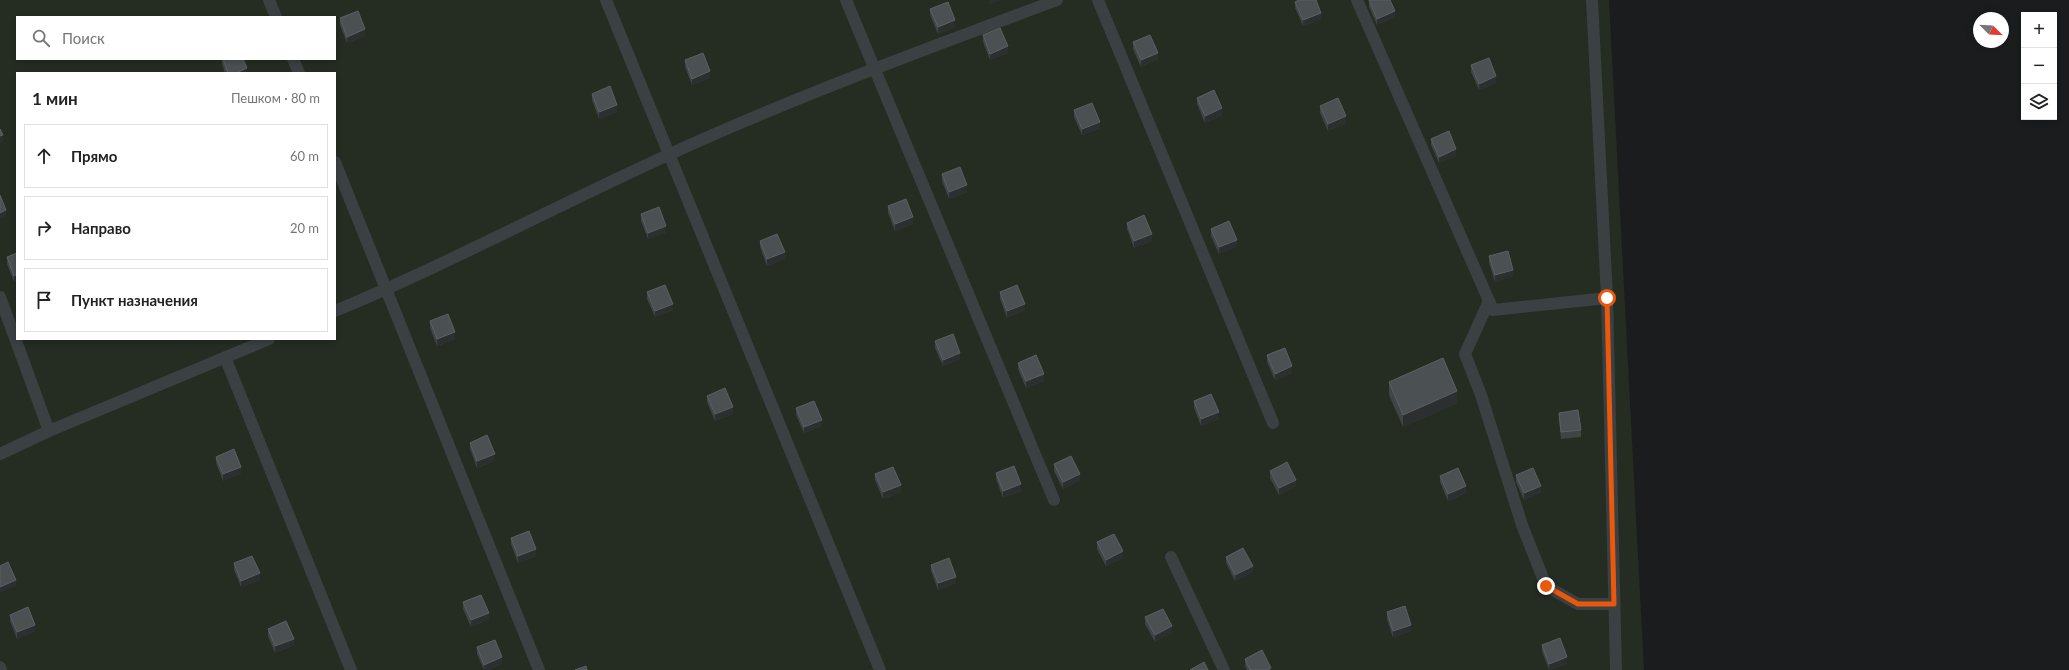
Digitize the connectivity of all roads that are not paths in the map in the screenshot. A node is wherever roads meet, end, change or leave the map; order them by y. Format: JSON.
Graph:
{"nodes":[{"id":1,"x":269,"y":0,"type":"edge"},
{"id":2,"x":606,"y":0,"type":"edge"},
{"id":3,"x":846,"y":0,"type":"edge"},
{"id":4,"x":1057,"y":0,"type":"edge"},
{"id":5,"x":1098,"y":0,"type":"edge"},
{"id":6,"x":1357,"y":0,"type":"edge"},
{"id":7,"x":1592,"y":0,"type":"edge"},
{"id":8,"x":276,"y":16,"type":"edge"},
{"id":9,"x":293,"y":60,"type":"edge"},
{"id":10,"x":874,"y":68,"type":"junction"},
{"id":11,"x":299,"y":72,"type":"edge"},
{"id":12,"x":669,"y":154,"type":"junction"},
{"id":13,"x":336,"y":164,"type":"edge"},
{"id":14,"x":387,"y":290,"type":"junction"},
{"id":15,"x":0,"y":297,"type":"edge"},
{"id":16,"x":1607,"y":298,"type":"junction"},
{"id":17,"x":1489,"y":301,"type":"junction"},
{"id":18,"x":336,"y":311,"type":"edge"},
{"id":19,"x":267,"y":340,"type":"edge"},
{"id":20,"x":225,"y":357,"type":"junction"},
{"id":21,"x":1273,"y":423,"type":"dead end"},
{"id":22,"x":49,"y":431,"type":"junction"},
{"id":23,"x":0,"y":454,"type":"edge"},
{"id":24,"x":1054,"y":500,"type":"dead end"},
{"id":25,"x":1170,"y":557,"type":"dead end"},
{"id":26,"x":1614,"y":604,"type":"junction"},
{"id":27,"x":0,"y":666,"type":"edge"},
{"id":28,"x":2,"y":670,"type":"edge"},
{"id":29,"x":351,"y":670,"type":"edge"},
{"id":30,"x":539,"y":670,"type":"edge"},
{"id":31,"x":880,"y":670,"type":"edge"},
{"id":32,"x":1224,"y":670,"type":"edge"},
{"id":33,"x":1616,"y":670,"type":"edge"}],
"edges":[{"from":1,"to":8,"type":"lane"},
{"from":2,"to":12,"type":"lane"},
{"from":3,"to":10,"type":"lane"},
{"from":4,"to":10,"type":"lane"},
{"from":5,"to":21,"type":"lane"},
{"from":6,"to":17,"type":"lane"},
{"from":7,"to":16,"type":"lane"},
{"from":9,"to":11,"type":"lane"},
{"from":10,"to":12,"type":"lane"},
{"from":10,"to":24,"type":"lane"},
{"from":12,"to":14,"type":"lane"},
{"from":12,"to":31,"type":"lane"},
{"from":13,"to":14,"type":"lane"},
{"from":14,"to":18,"type":"lane"},
{"from":14,"to":30,"type":"lane"},
{"from":15,"to":22,"type":"lane"},
{"from":16,"to":17,"type":"lane"},
{"from":16,"to":26,"type":"lane"},
{"from":17,"to":26,"type":"lane"},
{"from":19,"to":20,"type":"lane"},
{"from":20,"to":22,"type":"lane"},
{"from":20,"to":29,"type":"lane"},
{"from":22,"to":23,"type":"lane"},
{"from":25,"to":32,"type":"lane"},
{"from":26,"to":33,"type":"lane"},
{"from":27,"to":28,"type":"lane"}]}
